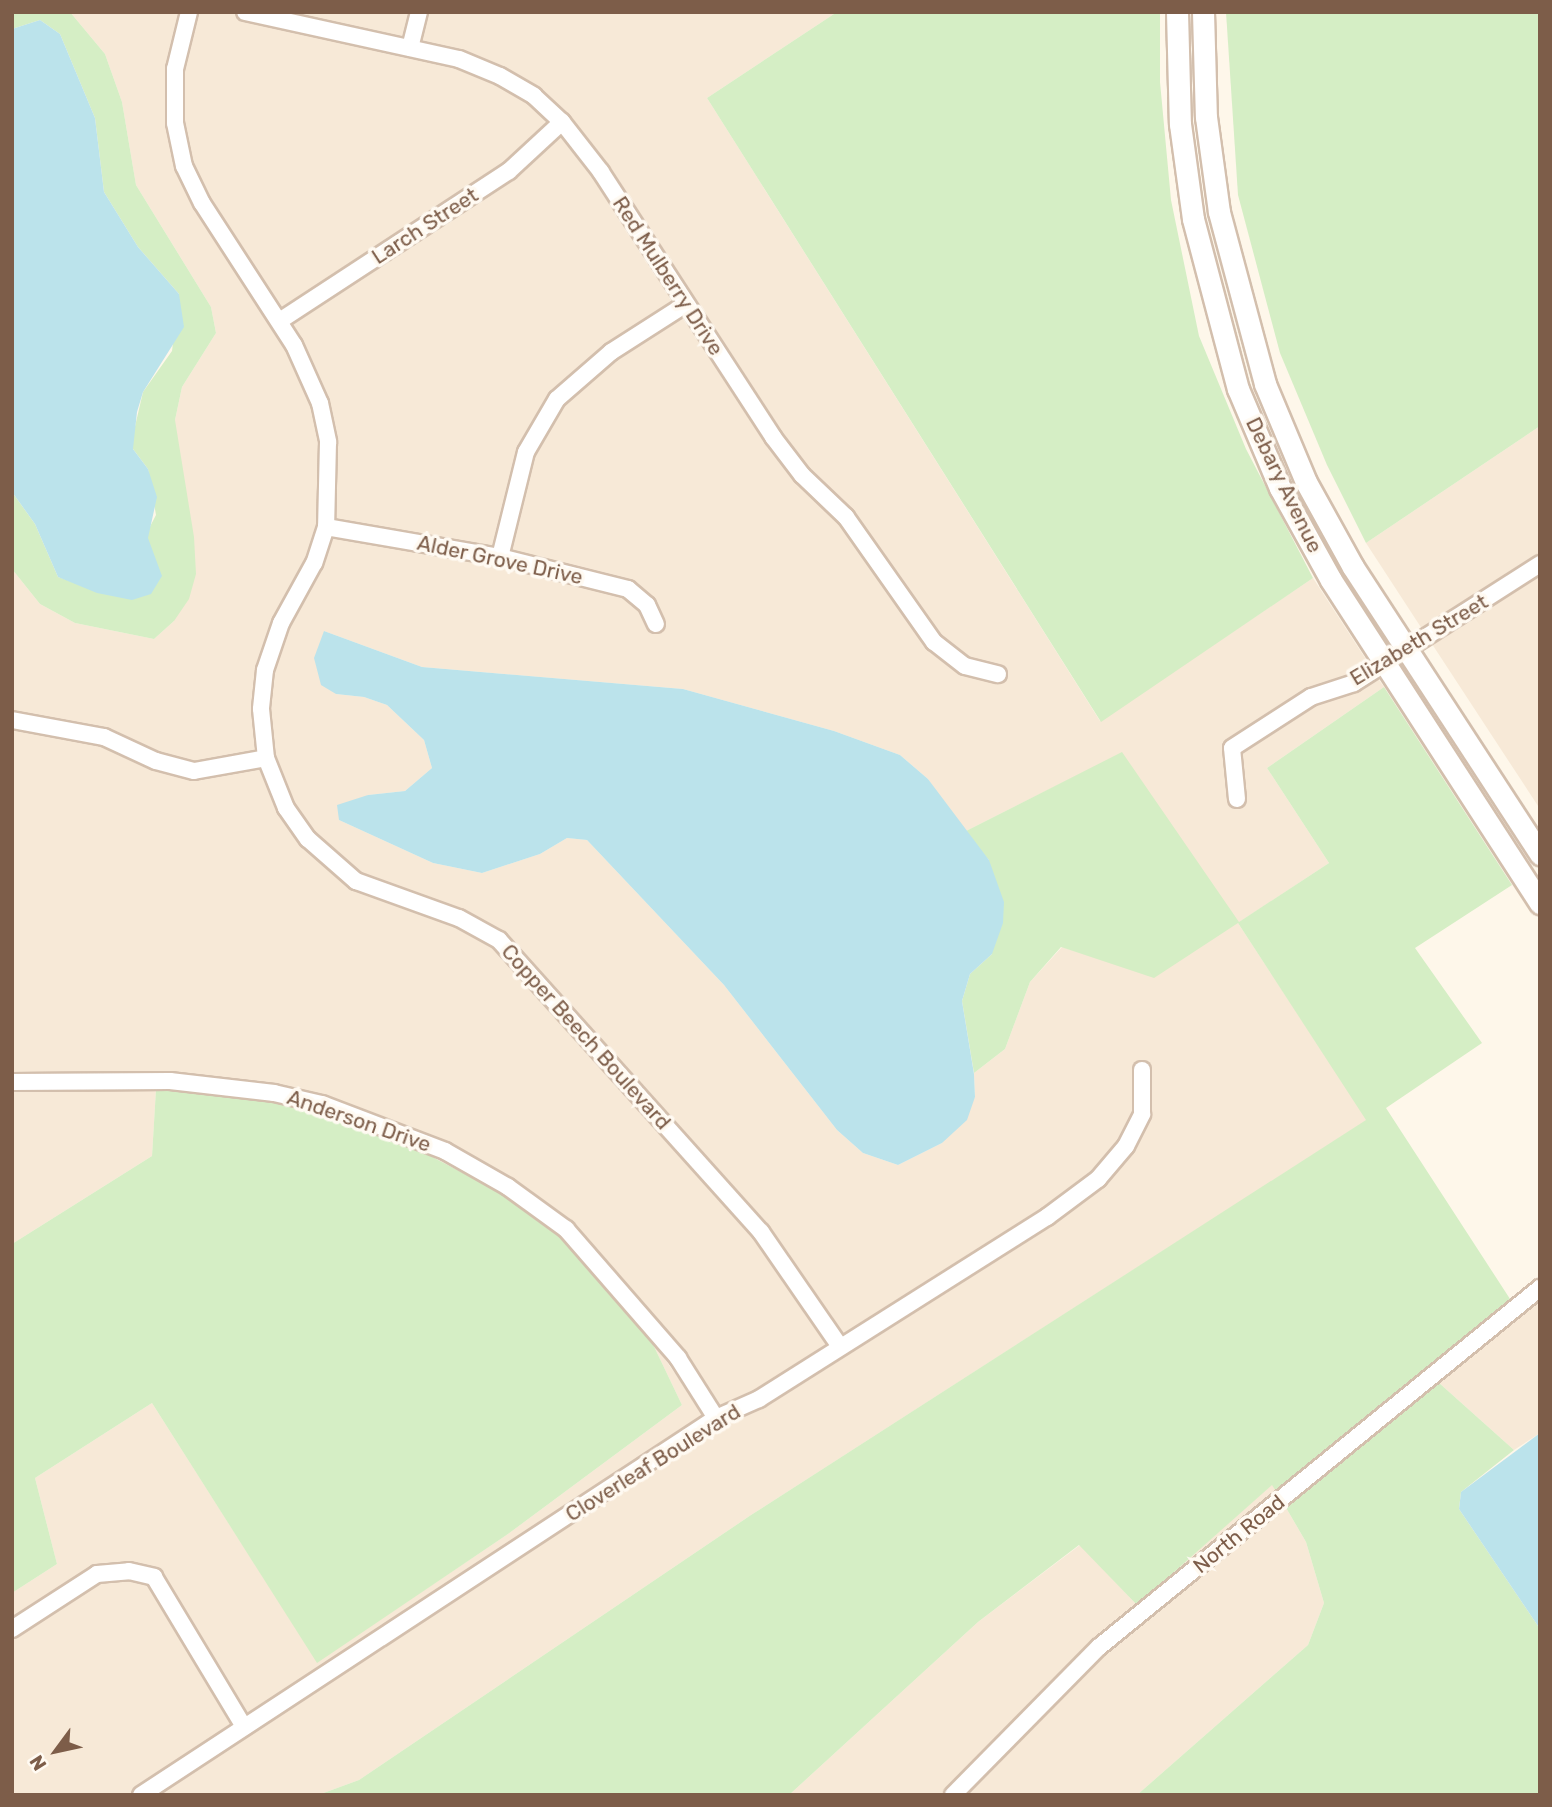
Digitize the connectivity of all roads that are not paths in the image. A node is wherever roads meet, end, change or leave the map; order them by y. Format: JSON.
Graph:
{"nodes":[{"id":1,"x":189,"y":12,"type":"edge"},
{"id":2,"x":245,"y":12,"type":"edge"},
{"id":3,"x":419,"y":12,"type":"edge"},
{"id":4,"x":1177,"y":12,"type":"edge"},
{"id":5,"x":1203,"y":12,"type":"edge"},
{"id":6,"x":410,"y":48,"type":"junction"},
{"id":7,"x":562,"y":122,"type":"junction"},
{"id":8,"x":686,"y":304,"type":"junction"},
{"id":9,"x":281,"y":320,"type":"junction"},
{"id":10,"x":326,"y":527,"type":"junction"},
{"id":11,"x":500,"y":557,"type":"junction"},
{"id":12,"x":1540,"y":564,"type":"edge"},
{"id":13,"x":656,"y":624,"type":"dead end"},
{"id":14,"x":1407,"y":650,"type":"junction"},
{"id":15,"x":1385,"y":663,"type":"junction"},
{"id":16,"x":998,"y":674,"type":"dead end"},
{"id":17,"x":12,"y":720,"type":"edge"},
{"id":18,"x":266,"y":758,"type":"junction"},
{"id":19,"x":1237,"y":799,"type":"dead end"},
{"id":20,"x":1540,"y":854,"type":"edge"},
{"id":21,"x":1540,"y":903,"type":"edge"},
{"id":22,"x":1142,"y":1070,"type":"dead end"},
{"id":23,"x":12,"y":1082,"type":"edge"},
{"id":24,"x":1540,"y":1288,"type":"edge"},
{"id":25,"x":839,"y":1345,"type":"junction"},
{"id":26,"x":716,"y":1418,"type":"junction"},
{"id":27,"x":12,"y":1629,"type":"edge"},
{"id":28,"x":244,"y":1727,"type":"junction"},
{"id":29,"x":141,"y":1795,"type":"edge"},
{"id":30,"x":953,"y":1795,"type":"edge"}],
"edges":[{"from":1,"to":9,"type":"street","name":"Copper Beech Boulevard"},
{"from":2,"to":6,"type":"street","name":"Red Mulberry Drive"},
{"from":3,"to":6,"type":"street"},
{"from":4,"to":15,"type":"main road","name":"Debary Avenue"},
{"from":5,"to":14,"type":"main road","name":"Debary Avenue"},
{"from":6,"to":7,"type":"street","name":"Red Mulberry Drive"},
{"from":7,"to":8,"type":"street","name":"Red Mulberry Drive"},
{"from":7,"to":9,"type":"street","name":"Larch Street"},
{"from":8,"to":11,"type":"street"},
{"from":8,"to":16,"type":"street","name":"Red Mulberry Drive"},
{"from":9,"to":10,"type":"street","name":"Copper Beech Boulevard"},
{"from":10,"to":11,"type":"street","name":"Alder Grove Drive"},
{"from":10,"to":18,"type":"street","name":"Copper Beech Boulevard"},
{"from":11,"to":13,"type":"street","name":"Alder Grove Drive"},
{"from":12,"to":14,"type":"street","name":"Elizabeth Street"},
{"from":14,"to":15,"type":"street","name":"Elizabeth Street"},
{"from":14,"to":20,"type":"main road","name":"Debary Avenue"},
{"from":15,"to":19,"type":"street","name":"Elizabeth Street"},
{"from":15,"to":21,"type":"main road","name":"Debary Avenue"},
{"from":17,"to":18,"type":"street"},
{"from":18,"to":25,"type":"street","name":"Copper Beech Boulevard"},
{"from":22,"to":25,"type":"street","name":"Cloverleaf Boulevard"},
{"from":23,"to":26,"type":"street","name":"Anderson Drive"},
{"from":24,"to":30,"type":"street","name":"North Road"},
{"from":25,"to":26,"type":"street","name":"Cloverleaf Boulevard"},
{"from":26,"to":28,"type":"street","name":"Cloverleaf Boulevard"},
{"from":27,"to":28,"type":"street"},
{"from":28,"to":29,"type":"street","name":"Cloverleaf Boulevard"}]}
